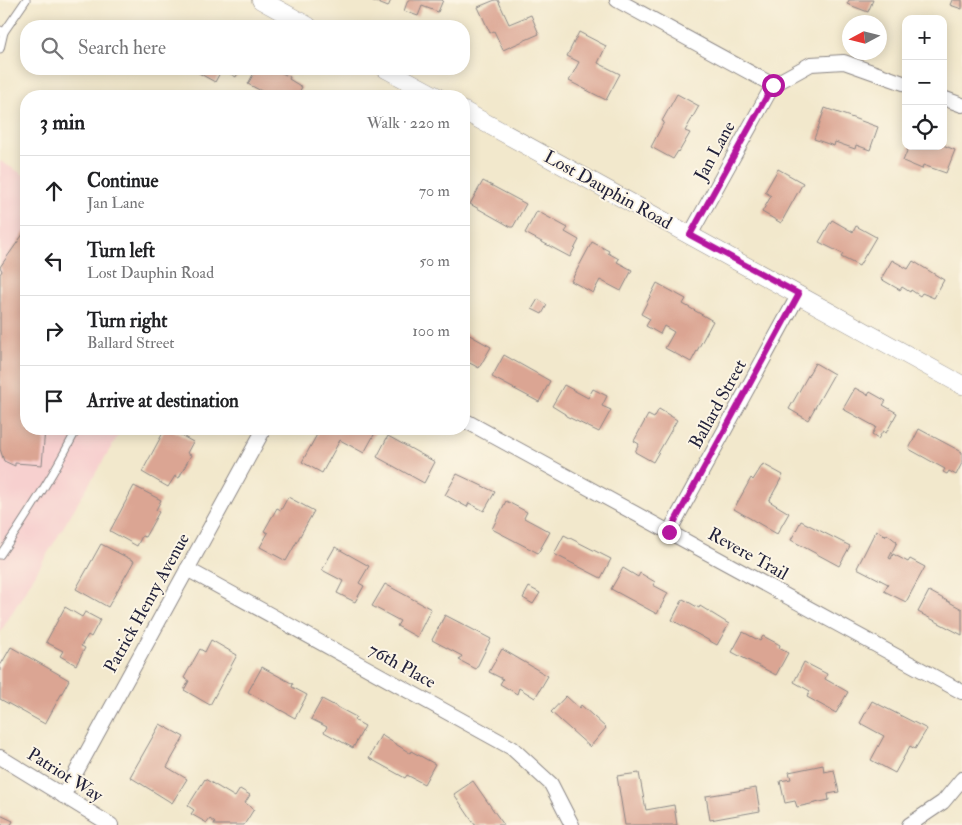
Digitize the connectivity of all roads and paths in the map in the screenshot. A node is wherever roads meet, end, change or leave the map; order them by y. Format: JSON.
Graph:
{"nodes":[{"id":1,"x":26,"y":0,"type":"edge"},
{"id":2,"x":260,"y":0,"type":"edge"},
{"id":3,"x":617,"y":0,"type":"edge"},
{"id":4,"x":297,"y":20,"type":"edge"},
{"id":5,"x":2,"y":31,"type":"edge"},
{"id":6,"x":0,"y":49,"type":"edge"},
{"id":7,"x":397,"y":75,"type":"edge"},
{"id":8,"x":902,"y":83,"type":"edge"},
{"id":9,"x":773,"y":85,"type":"junction"},
{"id":10,"x":425,"y":90,"type":"edge"},
{"id":11,"x":947,"y":99,"type":"edge"},
{"id":12,"x":962,"y":104,"type":"edge"},
{"id":13,"x":470,"y":114,"type":"edge"},
{"id":14,"x":690,"y":235,"type":"junction"},
{"id":15,"x":799,"y":294,"type":"junction"},
{"id":16,"x":962,"y":385,"type":"edge"},
{"id":17,"x":470,"y":423,"type":"edge"},
{"id":18,"x":74,"y":435,"type":"edge"},
{"id":19,"x":261,"y":435,"type":"edge"},
{"id":20,"x":669,"y":532,"type":"junction"},
{"id":21,"x":0,"y":555,"type":"edge"},
{"id":22,"x":187,"y":569,"type":"junction"},
{"id":23,"x":962,"y":692,"type":"edge"},
{"id":24,"x":0,"y":757,"type":"edge"},
{"id":25,"x":962,"y":779,"type":"edge"},
{"id":26,"x":63,"y":796,"type":"junction"},
{"id":27,"x":110,"y":825,"type":"edge"},
{"id":28,"x":572,"y":825,"type":"edge"},
{"id":29,"x":908,"y":825,"type":"edge"}],
"edges":[{"from":1,"to":5,"type":"lane"},
{"from":2,"to":4,"type":"street"},
{"from":3,"to":9,"type":"street"},
{"from":5,"to":6,"type":"lane"},
{"from":7,"to":10,"type":"street"},
{"from":8,"to":9,"type":"street"},
{"from":9,"to":14,"type":"street","name":"Jan Lane"},
{"from":11,"to":12,"type":"street"},
{"from":13,"to":14,"type":"street","name":"Lost Dauphin Road"},
{"from":14,"to":15,"type":"street","name":"Lost Dauphin Road"},
{"from":15,"to":16,"type":"street","name":"Lost Dauphin Road"},
{"from":15,"to":20,"type":"street","name":"Ballard Street"},
{"from":17,"to":20,"type":"street","name":"Revere Trail"},
{"from":18,"to":21,"type":"lane"},
{"from":19,"to":22,"type":"street","name":"Patrick Henry Avenue"},
{"from":20,"to":23,"type":"street","name":"Revere Trail"},
{"from":22,"to":26,"type":"street","name":"Patrick Henry Avenue"},
{"from":22,"to":28,"type":"street","name":"76th Place"},
{"from":24,"to":26,"type":"street","name":"Patriot Way"},
{"from":25,"to":29,"type":"street"},
{"from":26,"to":27,"type":"street","name":"Patriot Way"}]}
